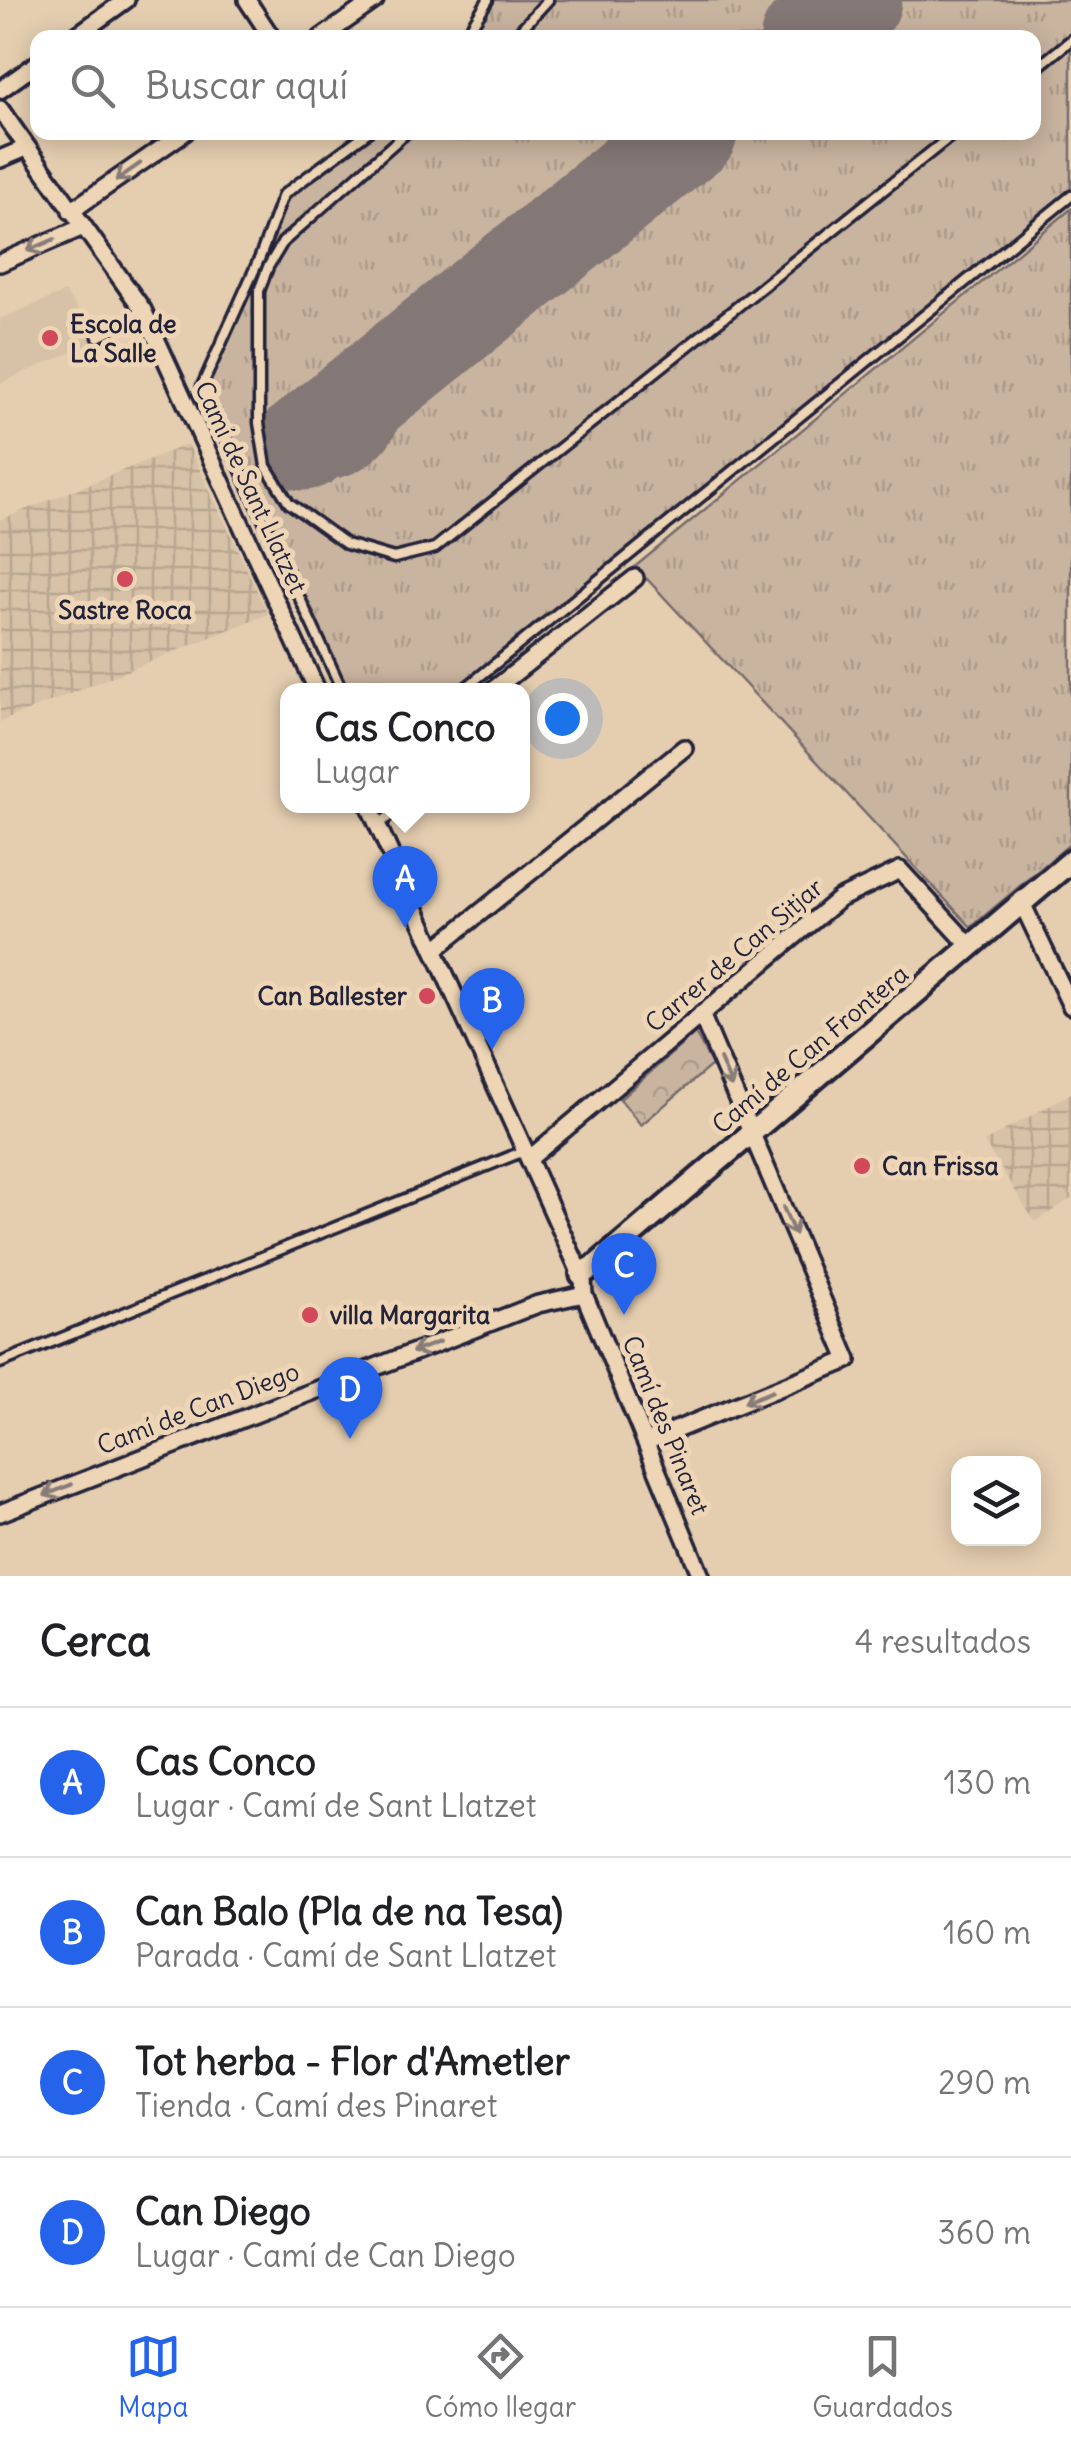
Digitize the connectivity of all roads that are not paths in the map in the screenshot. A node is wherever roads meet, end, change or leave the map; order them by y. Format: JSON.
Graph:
{"nodes":[{"id":1,"x":126,"y":0,"type":"edge"},
{"id":2,"x":247,"y":0,"type":"edge"},
{"id":3,"x":374,"y":0,"type":"edge"},
{"id":4,"x":488,"y":0,"type":"edge"},
{"id":5,"x":548,"y":0,"type":"edge"},
{"id":6,"x":84,"y":30,"type":"edge"},
{"id":7,"x":267,"y":30,"type":"edge"},
{"id":8,"x":332,"y":30,"type":"edge"},
{"id":9,"x":469,"y":30,"type":"edge"},
{"id":10,"x":520,"y":30,"type":"edge"},
{"id":11,"x":1071,"y":40,"type":"edge"},
{"id":12,"x":1041,"y":64,"type":"edge"},
{"id":13,"x":30,"y":69,"type":"edge"},
{"id":14,"x":0,"y":90,"type":"edge"},
{"id":15,"x":0,"y":109,"type":"edge"},
{"id":16,"x":173,"y":140,"type":"edge"},
{"id":17,"x":357,"y":140,"type":"edge"},
{"id":18,"x":398,"y":140,"type":"edge"},
{"id":19,"x":946,"y":140,"type":"edge"},
{"id":20,"x":26,"y":148,"type":"junction"},
{"id":21,"x":0,"y":158,"type":"edge"},
{"id":22,"x":1071,"y":196,"type":"edge"},
{"id":23,"x":71,"y":211,"type":"junction"},
{"id":24,"x":83,"y":227,"type":"junction"},
{"id":25,"x":0,"y":262,"type":"edge"},
{"id":26,"x":143,"y":310,"type":"junction"},
{"id":27,"x":98,"y":337,"type":"dead end"},
{"id":28,"x":635,"y":578,"type":"dead end"},
{"id":29,"x":313,"y":683,"type":"edge"},
{"id":30,"x":339,"y":683,"type":"edge"},
{"id":31,"x":472,"y":683,"type":"edge"},
{"id":32,"x":502,"y":683,"type":"edge"},
{"id":33,"x":684,"y":748,"type":"dead end"},
{"id":34,"x":372,"y":813,"type":"edge"},
{"id":35,"x":394,"y":813,"type":"edge"},
{"id":36,"x":378,"y":825,"type":"junction"},
{"id":37,"x":1071,"y":862,"type":"edge"},
{"id":38,"x":1022,"y":903,"type":"junction"},
{"id":39,"x":970,"y":946,"type":"junction"},
{"id":40,"x":434,"y":950,"type":"junction"},
{"id":41,"x":1071,"y":1006,"type":"edge"},
{"id":42,"x":701,"y":1014,"type":"junction"},
{"id":43,"x":750,"y":1132,"type":"junction"},
{"id":44,"x":527,"y":1154,"type":"junction"},
{"id":45,"x":582,"y":1284,"type":"junction"},
{"id":46,"x":0,"y":1363,"type":"edge"},
{"id":47,"x":646,"y":1442,"type":"junction"},
{"id":48,"x":0,"y":1513,"type":"edge"},
{"id":49,"x":701,"y":1576,"type":"edge"}],
"edges":[{"from":1,"to":6,"type":"street"},
{"from":2,"to":7,"type":"street"},
{"from":3,"to":8,"type":"street"},
{"from":4,"to":9,"type":"lane"},
{"from":5,"to":10,"type":"lane"},
{"from":11,"to":12,"type":"lane"},
{"from":13,"to":14,"type":"street"},
{"from":15,"to":20,"type":"street","name":"Camí de Sant Llatzet"},
{"from":16,"to":23,"type":"street","one_way":true},
{"from":17,"to":30,"type":"lane"},
{"from":18,"to":19,"type":"lane"},
{"from":20,"to":21,"type":"street"},
{"from":20,"to":23,"type":"street","name":"Camí de Sant Llatzet"},
{"from":22,"to":31,"type":"lane"},
{"from":23,"to":24,"type":"street","name":"Camí de Sant Llatzet"},
{"from":24,"to":25,"type":"street","one_way":true},
{"from":24,"to":26,"type":"street","name":"Camí de Sant Llatzet"},
{"from":26,"to":27,"type":"lane"},
{"from":26,"to":29,"type":"street","name":"Camí de Sant Llatzet"},
{"from":28,"to":32,"type":"street"},
{"from":33,"to":40,"type":"street"},
{"from":34,"to":36,"type":"street"},
{"from":35,"to":36,"type":"lane"},
{"from":36,"to":40,"type":"street"},
{"from":37,"to":38,"type":"street","name":"Camí de Can Frontera"},
{"from":38,"to":39,"type":"street","name":"Camí de Can Frontera"},
{"from":38,"to":41,"type":"street"},
{"from":39,"to":42,"type":"street","name":"Carrer de Can Sitjar"},
{"from":39,"to":43,"type":"street","name":"Camí de Can Frontera"},
{"from":40,"to":44,"type":"street"},
{"from":42,"to":43,"type":"street","one_way":true},
{"from":42,"to":44,"type":"street","name":"Carrer de Can Sitjar"},
{"from":43,"to":45,"type":"street","name":"Camí de Can Frontera"},
{"from":43,"to":47,"type":"street","one_way":true},
{"from":44,"to":45,"type":"street"},
{"from":44,"to":46,"type":"lane"},
{"from":45,"to":47,"type":"street","name":"Camí des Pinaret"},
{"from":45,"to":48,"type":"street","name":"Camí de Can Diego","one_way":true},
{"from":47,"to":49,"type":"street","name":"Camí des Pinaret"}]}
